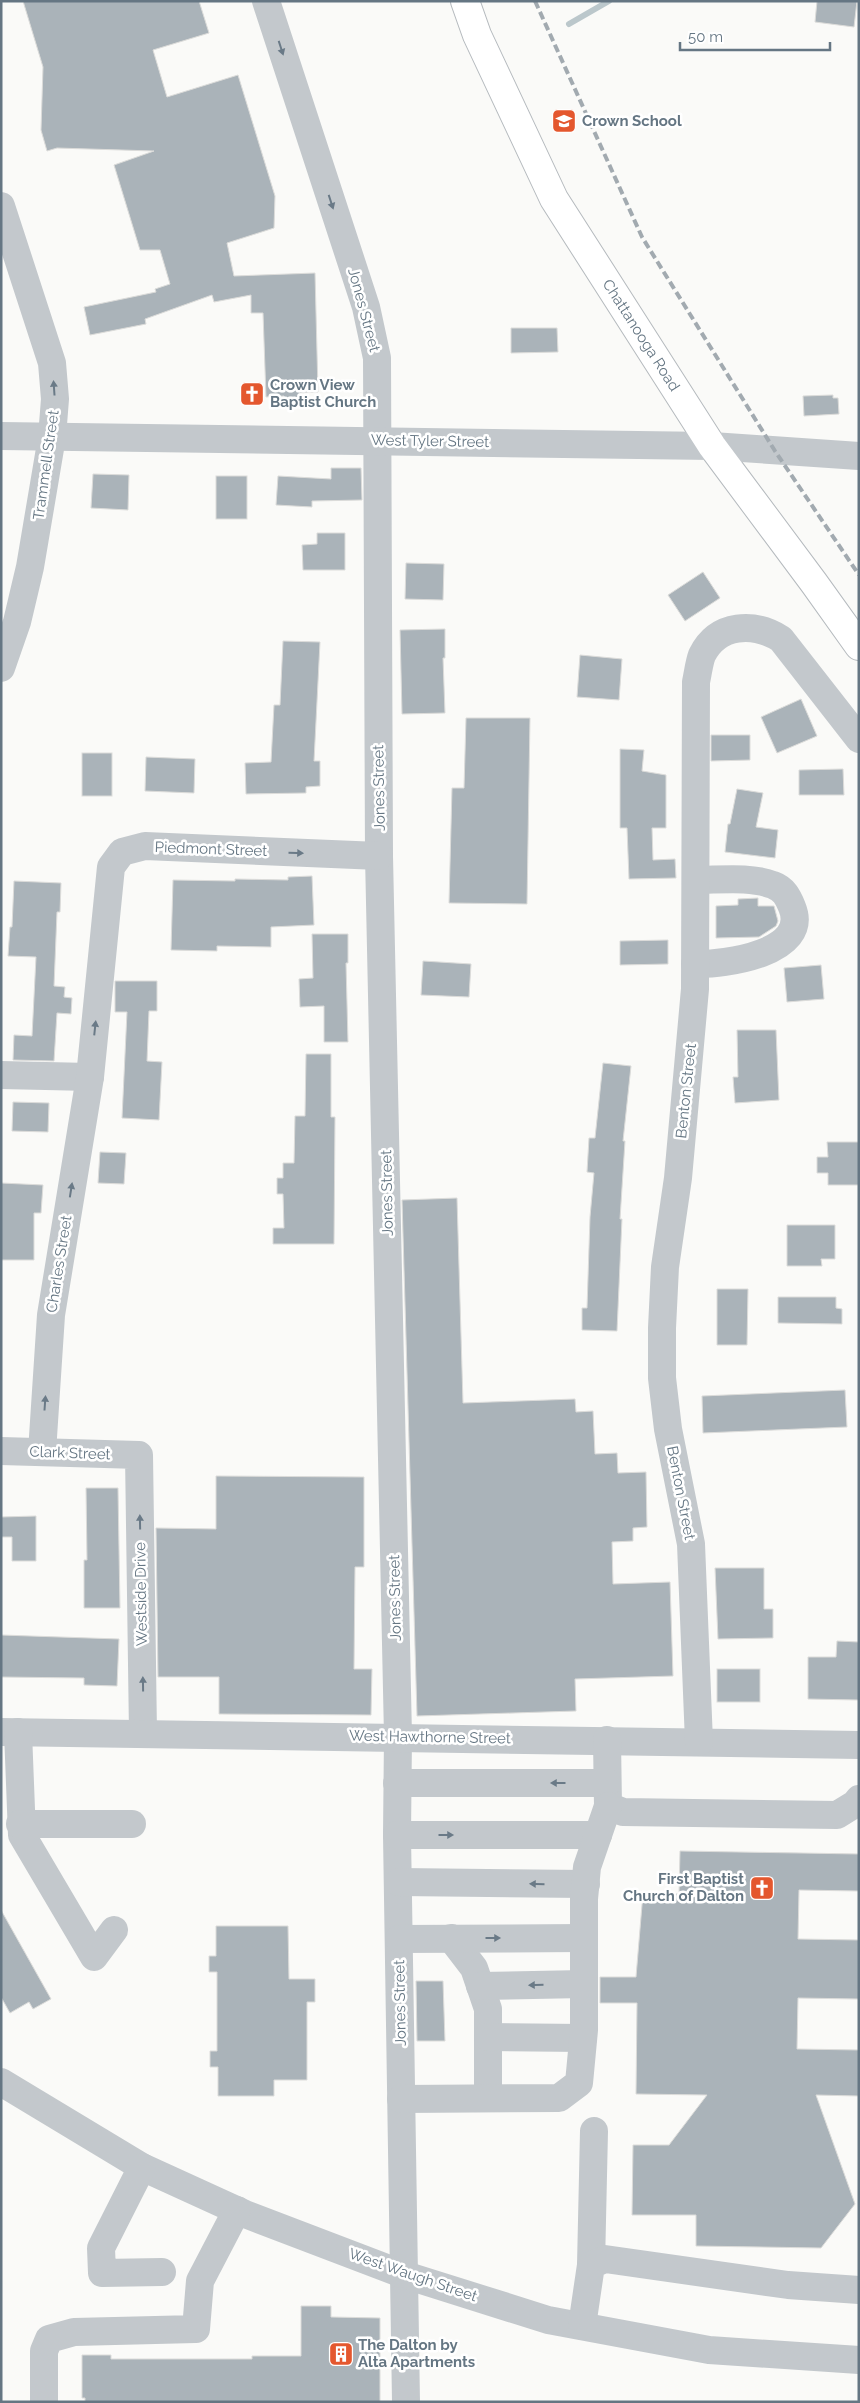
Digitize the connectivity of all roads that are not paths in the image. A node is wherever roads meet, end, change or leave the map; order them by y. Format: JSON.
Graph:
{"nodes":[{"id":1,"x":266,"y":1,"type":"edge"},
{"id":2,"x":464,"y":1,"type":"edge"},
{"id":3,"x":1,"y":206,"type":"edge"},
{"id":4,"x":1,"y":436,"type":"edge"},
{"id":5,"x":52,"y":436,"type":"junction"},
{"id":6,"x":376,"y":440,"type":"junction"},
{"id":7,"x":712,"y":446,"type":"junction"},
{"id":8,"x":859,"y":456,"type":"edge"},
{"id":9,"x":859,"y":646,"type":"edge"},
{"id":10,"x":1,"y":668,"type":"edge"},
{"id":11,"x":859,"y":738,"type":"edge"},
{"id":12,"x":379,"y":856,"type":"junction"},
{"id":13,"x":696,"y":880,"type":"junction"},
{"id":14,"x":695,"y":964,"type":"junction"},
{"id":15,"x":1,"y":1075,"type":"edge"},
{"id":16,"x":90,"y":1076,"type":"junction"},
{"id":17,"x":1,"y":1451,"type":"edge"},
{"id":18,"x":42,"y":1452,"type":"junction"},
{"id":19,"x":139,"y":1455,"type":"joint"},
{"id":20,"x":10,"y":1732,"type":"edge"},
{"id":21,"x":143,"y":1733,"type":"junction"},
{"id":22,"x":398,"y":1736,"type":"junction"},
{"id":23,"x":530,"y":1739,"type":"junction"},
{"id":24,"x":607,"y":1740,"type":"junction"},
{"id":25,"x":699,"y":1742,"type":"junction"},
{"id":26,"x":859,"y":1745,"type":"edge"},
{"id":27,"x":397,"y":1783,"type":"junction"},
{"id":28,"x":531,"y":1783,"type":"junction"},
{"id":29,"x":607,"y":1794,"type":"junction"},
{"id":30,"x":859,"y":1799,"type":"edge"},
{"id":31,"x":20,"y":1824,"type":"junction"},
{"id":32,"x":132,"y":1824,"type":"dead end"},
{"id":33,"x":397,"y":1835,"type":"junction"},
{"id":34,"x":598,"y":1835,"type":"junction"},
{"id":35,"x":399,"y":1882,"type":"junction"},
{"id":36,"x":586,"y":1884,"type":"junction"},
{"id":37,"x":114,"y":1930,"type":"dead end"},
{"id":38,"x":439,"y":1938,"type":"junction"},
{"id":39,"x":584,"y":1938,"type":"junction"},
{"id":40,"x":399,"y":1939,"type":"junction"},
{"id":41,"x":584,"y":1984,"type":"junction"},
{"id":42,"x":480,"y":1986,"type":"junction"},
{"id":43,"x":488,"y":2037,"type":"junction"},
{"id":44,"x":583,"y":2038,"type":"junction"},
{"id":45,"x":1,"y":2082,"type":"edge"},
{"id":46,"x":488,"y":2098,"type":"junction"},
{"id":47,"x":401,"y":2099,"type":"junction"},
{"id":48,"x":594,"y":2131,"type":"dead end"},
{"id":49,"x":142,"y":2167,"type":"junction"},
{"id":50,"x":237,"y":2210,"type":"junction"},
{"id":51,"x":591,"y":2265,"type":"junction"},
{"id":52,"x":162,"y":2272,"type":"dead end"},
{"id":53,"x":405,"y":2275,"type":"junction"},
{"id":54,"x":859,"y":2290,"type":"edge"},
{"id":55,"x":582,"y":2326,"type":"junction"},
{"id":56,"x":859,"y":2360,"type":"edge"},
{"id":57,"x":44,"y":2402,"type":"edge"},
{"id":58,"x":406,"y":2402,"type":"edge"}],
"edges":[{"from":1,"to":6,"type":"street","name":"Jones Street","one_way":true},
{"from":2,"to":7,"type":"main road","name":"Chattanooga Road"},
{"from":5,"to":3,"type":"street","name":"Trammell Street","one_way":true},
{"from":4,"to":5,"type":"street","name":"West Tyler Street"},
{"from":5,"to":6,"type":"street","name":"West Tyler Street"},
{"from":5,"to":10,"type":"street","name":"Trammell Street"},
{"from":6,"to":7,"type":"street","name":"West Tyler Street"},
{"from":6,"to":12,"type":"street","name":"Jones Street"},
{"from":7,"to":8,"type":"street","name":"West Tyler Street"},
{"from":7,"to":9,"type":"main road","name":"Chattanooga Road"},
{"from":11,"to":13,"type":"street","name":"Benton Street"},
{"from":16,"to":12,"type":"street","name":"Piedmont Street","one_way":true},
{"from":12,"to":22,"type":"street","name":"Jones Street"},
{"from":13,"to":14,"type":"street","name":"Benton Street"},
{"from":13,"to":14,"type":"street"},
{"from":14,"to":25,"type":"street","name":"Benton Street"},
{"from":15,"to":16,"type":"street"},
{"from":18,"to":16,"type":"street","name":"Charles Street","one_way":true},
{"from":17,"to":18,"type":"street","name":"Clark Street"},
{"from":18,"to":19,"type":"street","name":"Clark Street"},
{"from":21,"to":19,"type":"street","name":"Westside Drive","one_way":true},
{"from":20,"to":21,"type":"street","name":"West Hawthorne Street"},
{"from":20,"to":31,"type":"street"},
{"from":21,"to":22,"type":"street","name":"West Hawthorne Street"},
{"from":22,"to":23,"type":"street","name":"West Hawthorne Street"},
{"from":22,"to":27,"type":"street","name":"Jones Street"},
{"from":23,"to":24,"type":"street","name":"West Hawthorne Street"},
{"from":23,"to":28,"type":"street"},
{"from":24,"to":25,"type":"street","name":"West Hawthorne Street"},
{"from":24,"to":29,"type":"street"},
{"from":25,"to":26,"type":"street","name":"West Hawthorne Street"},
{"from":27,"to":28,"type":"street"},
{"from":27,"to":33,"type":"street","name":"Jones Street"},
{"from":29,"to":28,"type":"street","one_way":true},
{"from":29,"to":30,"type":"street"},
{"from":29,"to":34,"type":"street"},
{"from":31,"to":32,"type":"street"},
{"from":31,"to":37,"type":"street"},
{"from":33,"to":34,"type":"street","one_way":true},
{"from":33,"to":35,"type":"street","name":"Jones Street"},
{"from":34,"to":36,"type":"street"},
{"from":36,"to":35,"type":"street","one_way":true},
{"from":35,"to":40,"type":"street","name":"Jones Street"},
{"from":36,"to":39,"type":"street"},
{"from":38,"to":39,"type":"street","one_way":true},
{"from":38,"to":40,"type":"street"},
{"from":38,"to":42,"type":"street"},
{"from":39,"to":41,"type":"street"},
{"from":40,"to":47,"type":"street","name":"Jones Street"},
{"from":41,"to":42,"type":"street","one_way":true},
{"from":41,"to":44,"type":"street"},
{"from":42,"to":43,"type":"street"},
{"from":43,"to":44,"type":"street"},
{"from":43,"to":46,"type":"street"},
{"from":44,"to":46,"type":"street"},
{"from":45,"to":49,"type":"street","name":"West Waugh Street"},
{"from":46,"to":47,"type":"street"},
{"from":47,"to":53,"type":"street","name":"Jones Street"},
{"from":48,"to":51,"type":"street"},
{"from":49,"to":50,"type":"street","name":"West Waugh Street"},
{"from":49,"to":52,"type":"street"},
{"from":50,"to":53,"type":"street","name":"West Waugh Street"},
{"from":50,"to":57,"type":"street"},
{"from":51,"to":54,"type":"street"},
{"from":51,"to":55,"type":"street"},
{"from":53,"to":55,"type":"street","name":"West Waugh Street"},
{"from":53,"to":58,"type":"street","name":"Jones Street"},
{"from":55,"to":56,"type":"street","name":"West Waugh Street"}]}
